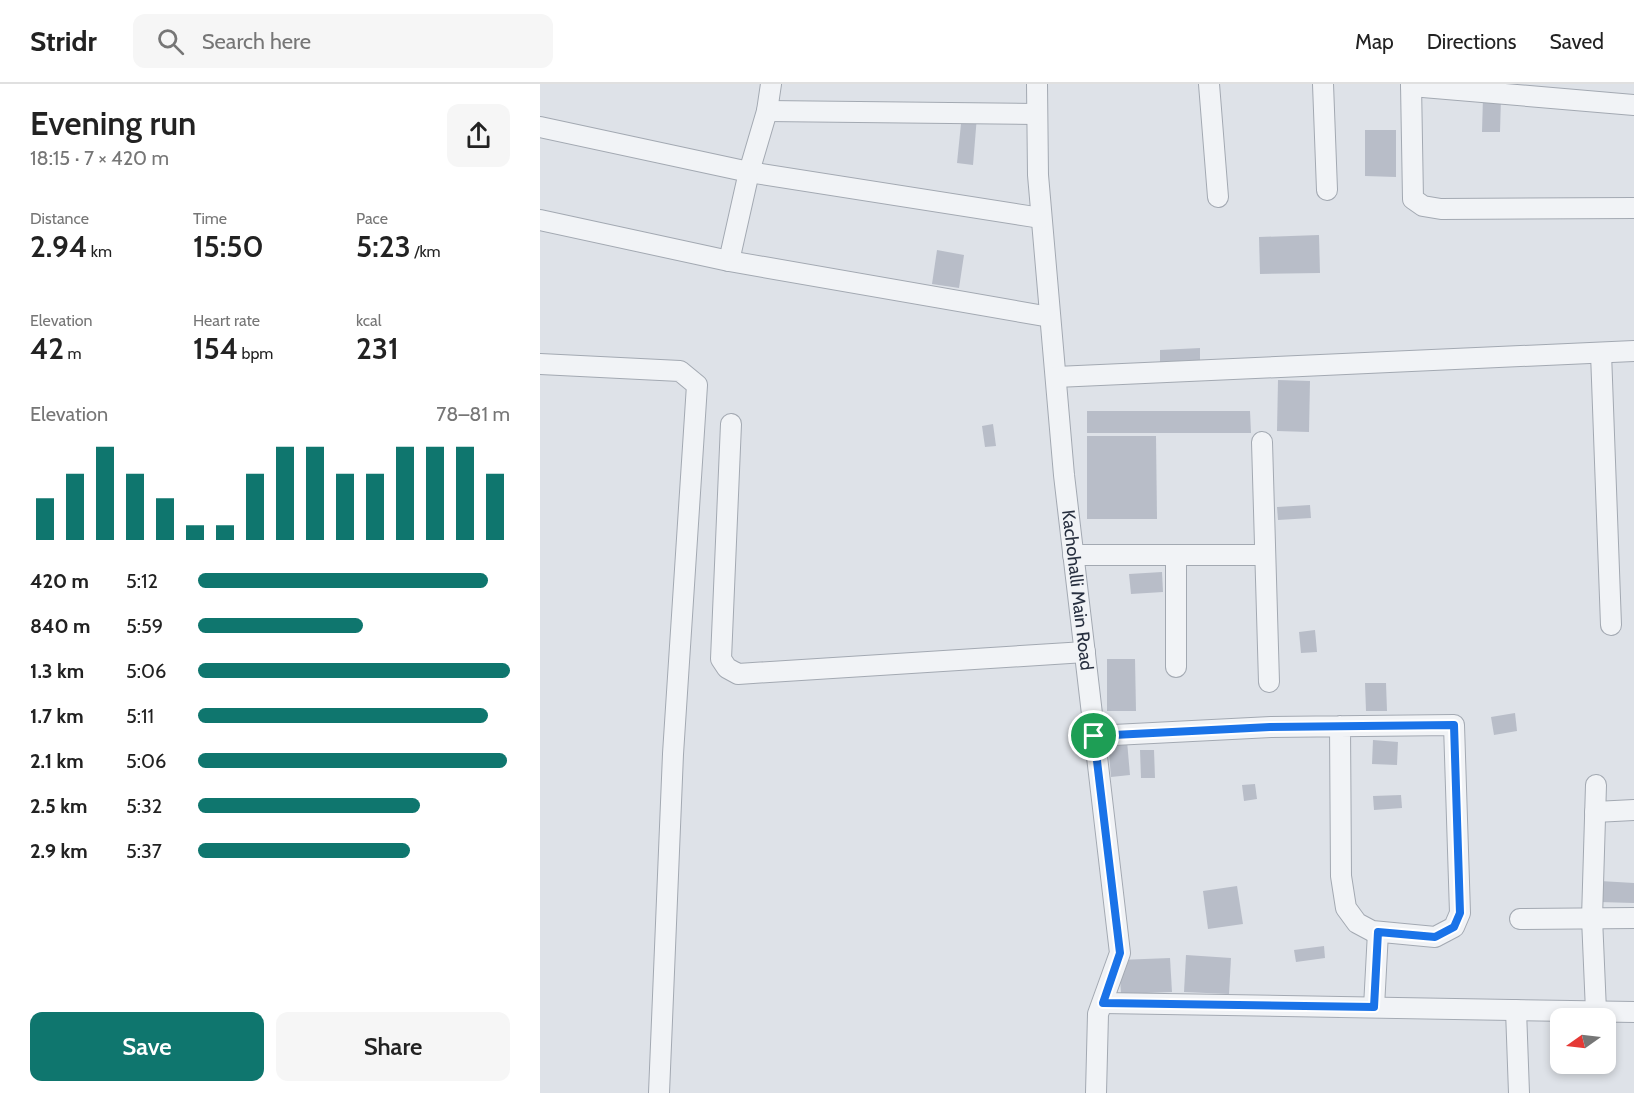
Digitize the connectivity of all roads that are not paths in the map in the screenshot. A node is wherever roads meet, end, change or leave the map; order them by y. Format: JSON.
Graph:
{"nodes":[{"id":1,"x":771,"y":84,"type":"edge"},
{"id":2,"x":1037,"y":84,"type":"edge"},
{"id":3,"x":1209,"y":84,"type":"edge"},
{"id":4,"x":1323,"y":84,"type":"edge"},
{"id":5,"x":1411,"y":85,"type":"edge"},
{"id":6,"x":1634,"y":105,"type":"edge"},
{"id":7,"x":767,"y":111,"type":"junction"},
{"id":8,"x":1036,"y":114,"type":"junction"},
{"id":9,"x":540,"y":127,"type":"edge"},
{"id":10,"x":749,"y":172,"type":"junction"},
{"id":11,"x":1328,"y":189,"type":"dead end"},
{"id":12,"x":1218,"y":197,"type":"dead end"},
{"id":13,"x":1634,"y":208,"type":"edge"},
{"id":14,"x":1041,"y":218,"type":"junction"},
{"id":15,"x":540,"y":220,"type":"edge"},
{"id":16,"x":729,"y":261,"type":"junction"},
{"id":17,"x":1050,"y":317,"type":"junction"},
{"id":18,"x":1634,"y":351,"type":"edge"},
{"id":19,"x":1601,"y":352,"type":"junction"},
{"id":20,"x":540,"y":364,"type":"edge"},
{"id":21,"x":1056,"y":377,"type":"junction"},
{"id":22,"x":731,"y":424,"type":"dead end"},
{"id":23,"x":1262,"y":442,"type":"dead end"},
{"id":24,"x":1073,"y":555,"type":"junction"},
{"id":25,"x":1176,"y":555,"type":"junction"},
{"id":26,"x":1265,"y":555,"type":"junction"},
{"id":27,"x":1611,"y":625,"type":"dead end"},
{"id":28,"x":1085,"y":652,"type":"junction"},
{"id":29,"x":1176,"y":667,"type":"dead end"},
{"id":30,"x":1269,"y":682,"type":"dead end"},
{"id":31,"x":1340,"y":726,"type":"junction"},
{"id":32,"x":1094,"y":736,"type":"junction"},
{"id":33,"x":1596,"y":785,"type":"dead end"},
{"id":34,"x":1634,"y":810,"type":"edge"},
{"id":35,"x":1595,"y":812,"type":"junction"},
{"id":36,"x":1592,"y":918,"type":"junction"},
{"id":37,"x":1634,"y":918,"type":"edge"},
{"id":38,"x":1520,"y":919,"type":"dead end"},
{"id":39,"x":1378,"y":932,"type":"junction"},
{"id":40,"x":1103,"y":1003,"type":"junction"},
{"id":41,"x":1374,"y":1007,"type":"junction"},
{"id":42,"x":1596,"y":1008,"type":"edge"},
{"id":43,"x":1516,"y":1010,"type":"junction"},
{"id":44,"x":1550,"y":1010,"type":"edge"},
{"id":45,"x":1616,"y":1012,"type":"edge"},
{"id":46,"x":1634,"y":1012,"type":"edge"},
{"id":47,"x":658,"y":1093,"type":"edge"},
{"id":48,"x":1096,"y":1093,"type":"edge"},
{"id":49,"x":1519,"y":1093,"type":"edge"}],
"edges":[{"from":1,"to":7,"type":"street"},
{"from":2,"to":8,"type":"street","name":"Kachohalli Main Road"},
{"from":3,"to":12,"type":"street"},
{"from":4,"to":11,"type":"street"},
{"from":5,"to":6,"type":"street"},
{"from":5,"to":13,"type":"street"},
{"from":7,"to":8,"type":"street"},
{"from":7,"to":10,"type":"street"},
{"from":8,"to":14,"type":"street","name":"Kachohalli Main Road"},
{"from":9,"to":10,"type":"street"},
{"from":10,"to":14,"type":"street"},
{"from":10,"to":16,"type":"street"},
{"from":14,"to":17,"type":"street","name":"Kachohalli Main Road"},
{"from":15,"to":16,"type":"street"},
{"from":16,"to":17,"type":"street"},
{"from":17,"to":21,"type":"street","name":"Kachohalli Main Road"},
{"from":18,"to":19,"type":"street"},
{"from":19,"to":21,"type":"street"},
{"from":19,"to":27,"type":"street"},
{"from":20,"to":47,"type":"street"},
{"from":21,"to":24,"type":"street","name":"Kachohalli Main Road"},
{"from":22,"to":28,"type":"street"},
{"from":23,"to":26,"type":"street"},
{"from":24,"to":25,"type":"street"},
{"from":24,"to":28,"type":"street","name":"Kachohalli Main Road"},
{"from":25,"to":26,"type":"street"},
{"from":25,"to":29,"type":"street"},
{"from":26,"to":30,"type":"street"},
{"from":28,"to":32,"type":"street","name":"Kachohalli Main Road"},
{"from":31,"to":32,"type":"street"},
{"from":31,"to":39,"type":"street"},
{"from":31,"to":39,"type":"street"},
{"from":32,"to":40,"type":"street","name":"Kachohalli Main Road"},
{"from":33,"to":35,"type":"street"},
{"from":34,"to":35,"type":"street"},
{"from":35,"to":36,"type":"street"},
{"from":36,"to":37,"type":"street"},
{"from":36,"to":38,"type":"street"},
{"from":36,"to":42,"type":"street"},
{"from":39,"to":41,"type":"street"},
{"from":40,"to":41,"type":"street"},
{"from":40,"to":48,"type":"street","name":"Kachohalli Main Road"},
{"from":41,"to":43,"type":"street"},
{"from":43,"to":44,"type":"street"},
{"from":43,"to":49,"type":"street"},
{"from":45,"to":46,"type":"street"}]}
